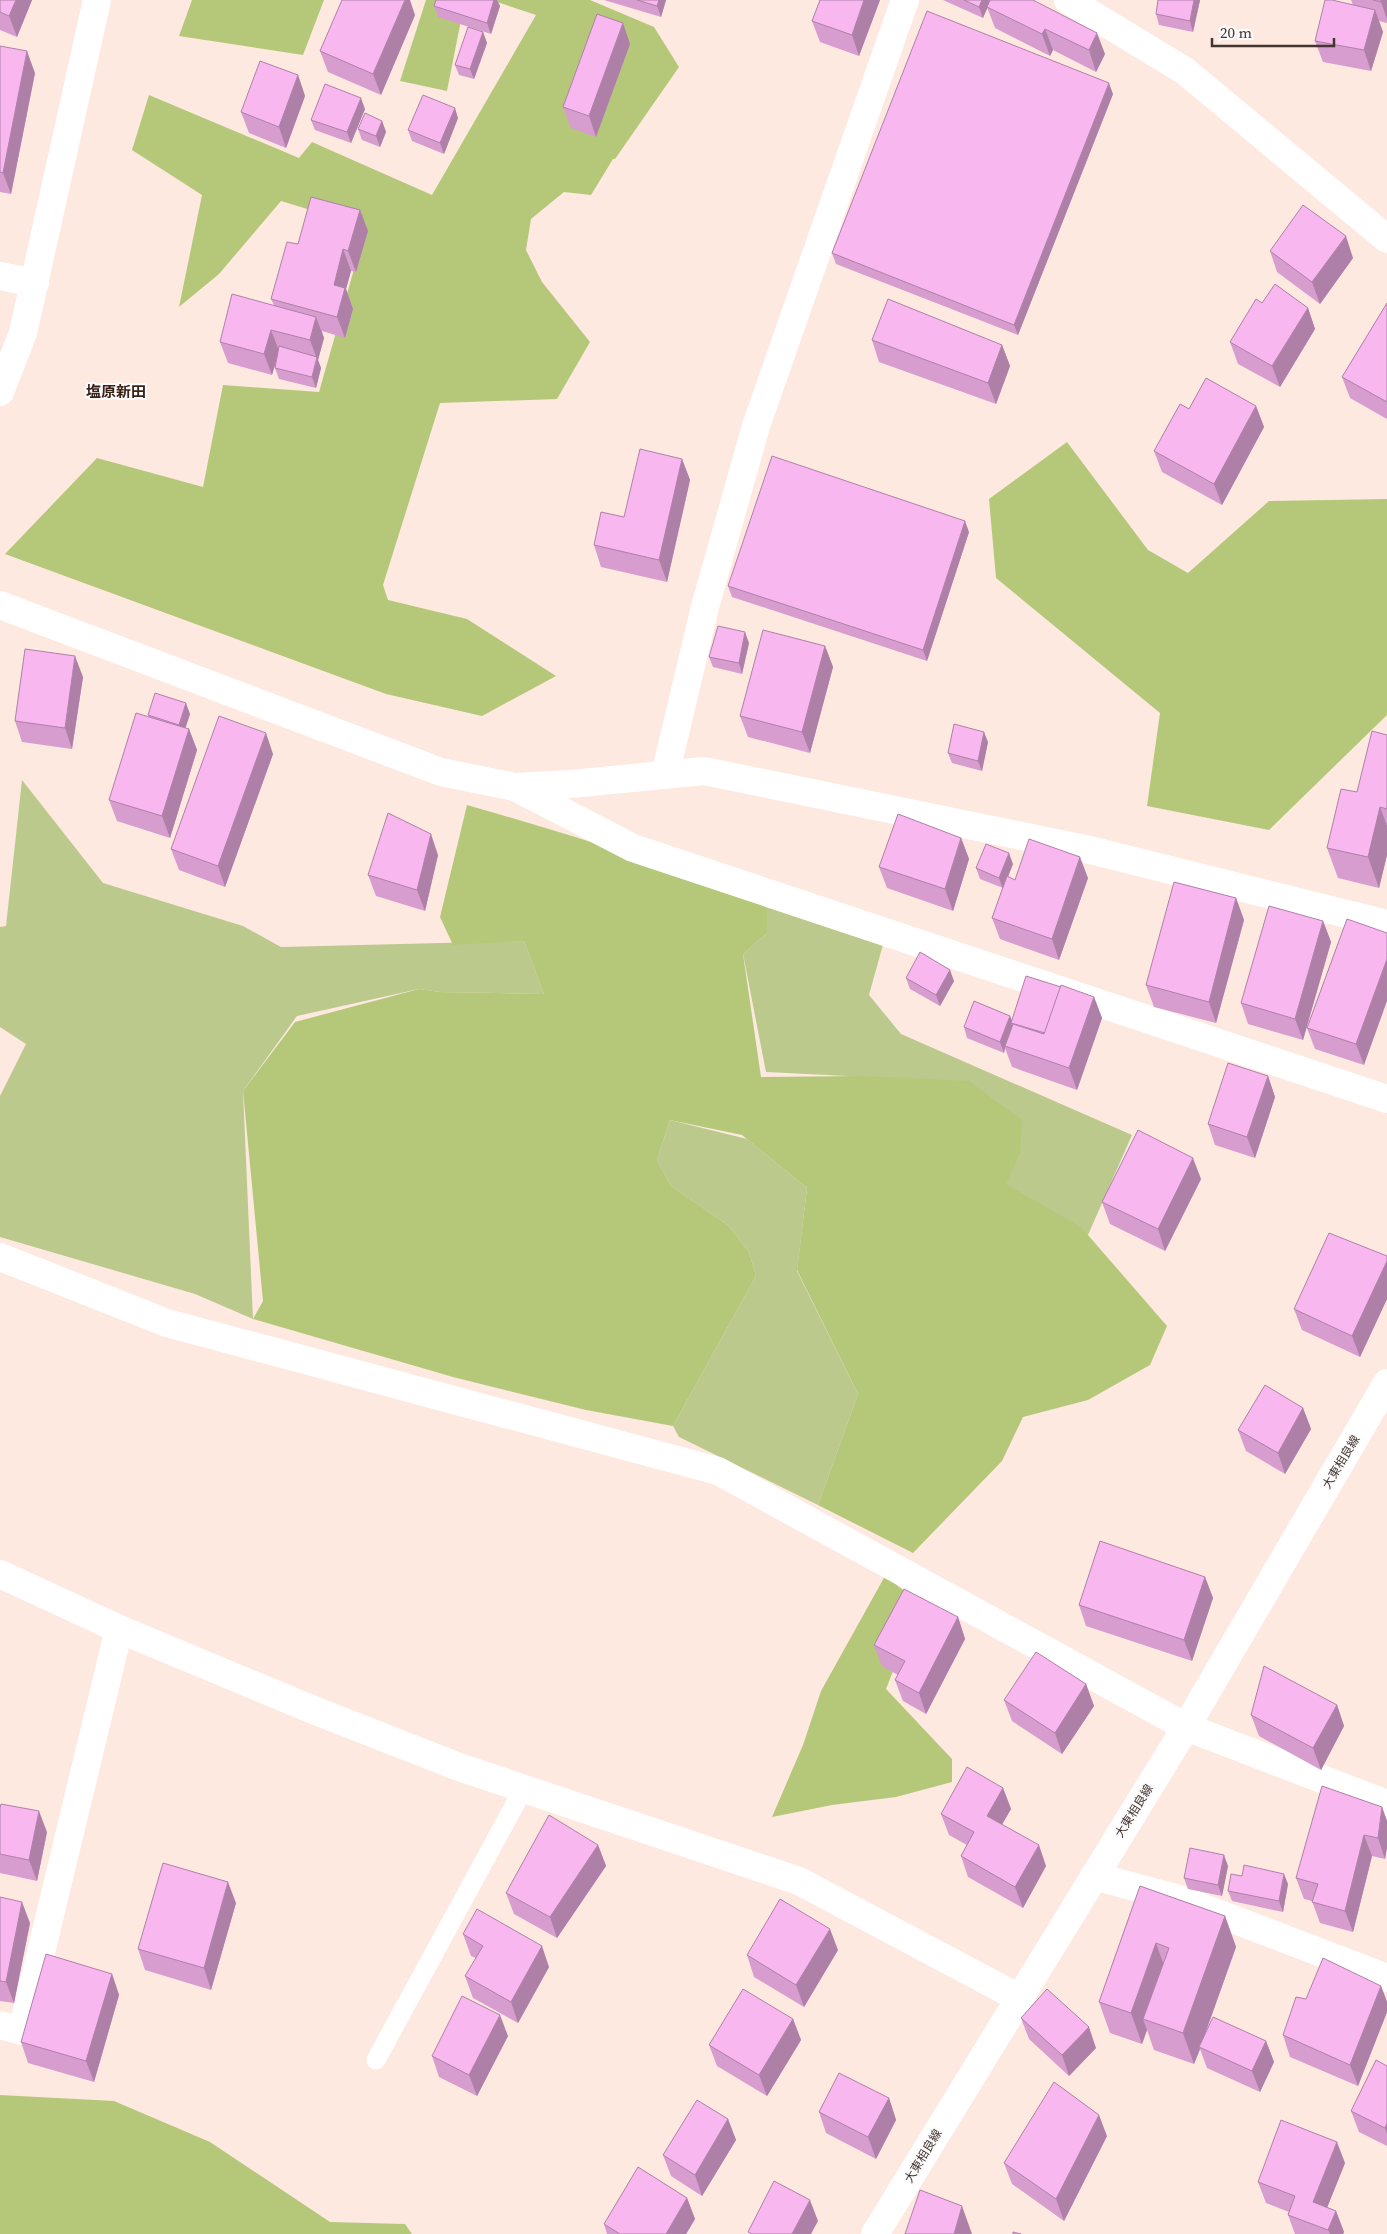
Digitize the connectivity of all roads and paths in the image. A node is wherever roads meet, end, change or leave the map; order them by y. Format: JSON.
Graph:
{"nodes":[{"id":1,"x":97,"y":0,"type":"edge"},
{"id":2,"x":905,"y":0,"type":"edge"},
{"id":3,"x":1068,"y":0,"type":"edge"},
{"id":4,"x":1387,"y":239,"type":"edge"},
{"id":5,"x":0,"y":276,"type":"edge"},
{"id":6,"x":35,"y":283,"type":"junction"},
{"id":7,"x":0,"y":392,"type":"edge"},
{"id":8,"x":0,"y":605,"type":"edge"},
{"id":9,"x":665,"y":775,"type":"junction"},
{"id":10,"x":516,"y":787,"type":"junction"},
{"id":11,"x":1387,"y":924,"type":"edge"},
{"id":12,"x":1387,"y":1099,"type":"edge"},
{"id":13,"x":0,"y":1257,"type":"edge"},
{"id":14,"x":1387,"y":1383,"type":"edge"},
{"id":15,"x":0,"y":1574,"type":"edge"},
{"id":16,"x":119,"y":1629,"type":"junction"},
{"id":17,"x":1186,"y":1728,"type":"junction"},
{"id":18,"x":524,"y":1788,"type":"junction"},
{"id":19,"x":1387,"y":1804,"type":"edge"},
{"id":20,"x":1094,"y":1876,"type":"junction"},
{"id":21,"x":1387,"y":1978,"type":"edge"},
{"id":22,"x":1018,"y":1998,"type":"junction"},
{"id":23,"x":0,"y":2025,"type":"edge"},
{"id":24,"x":376,"y":2060,"type":"dead end"},
{"id":25,"x":876,"y":2234,"type":"edge"}],
"edges":[{"from":1,"to":6,"type":"street"},
{"from":2,"to":9,"type":"street"},
{"from":3,"to":4,"type":"street"},
{"from":5,"to":6,"type":"street"},
{"from":6,"to":7,"type":"street"},
{"from":8,"to":10,"type":"street"},
{"from":9,"to":10,"type":"street"},
{"from":9,"to":11,"type":"street"},
{"from":10,"to":12,"type":"street"},
{"from":13,"to":17,"type":"street"},
{"from":14,"to":17,"type":"street","name":"大東相良線"},
{"from":15,"to":16,"type":"street"},
{"from":16,"to":18,"type":"street"},
{"from":16,"to":23,"type":"street"},
{"from":17,"to":19,"type":"street"},
{"from":17,"to":20,"type":"street","name":"大東相良線"},
{"from":18,"to":22,"type":"street"},
{"from":18,"to":24,"type":"lane"},
{"from":20,"to":21,"type":"street"},
{"from":20,"to":22,"type":"street","name":"大東相良線"},
{"from":22,"to":25,"type":"street","name":"大東相良線"}]}
